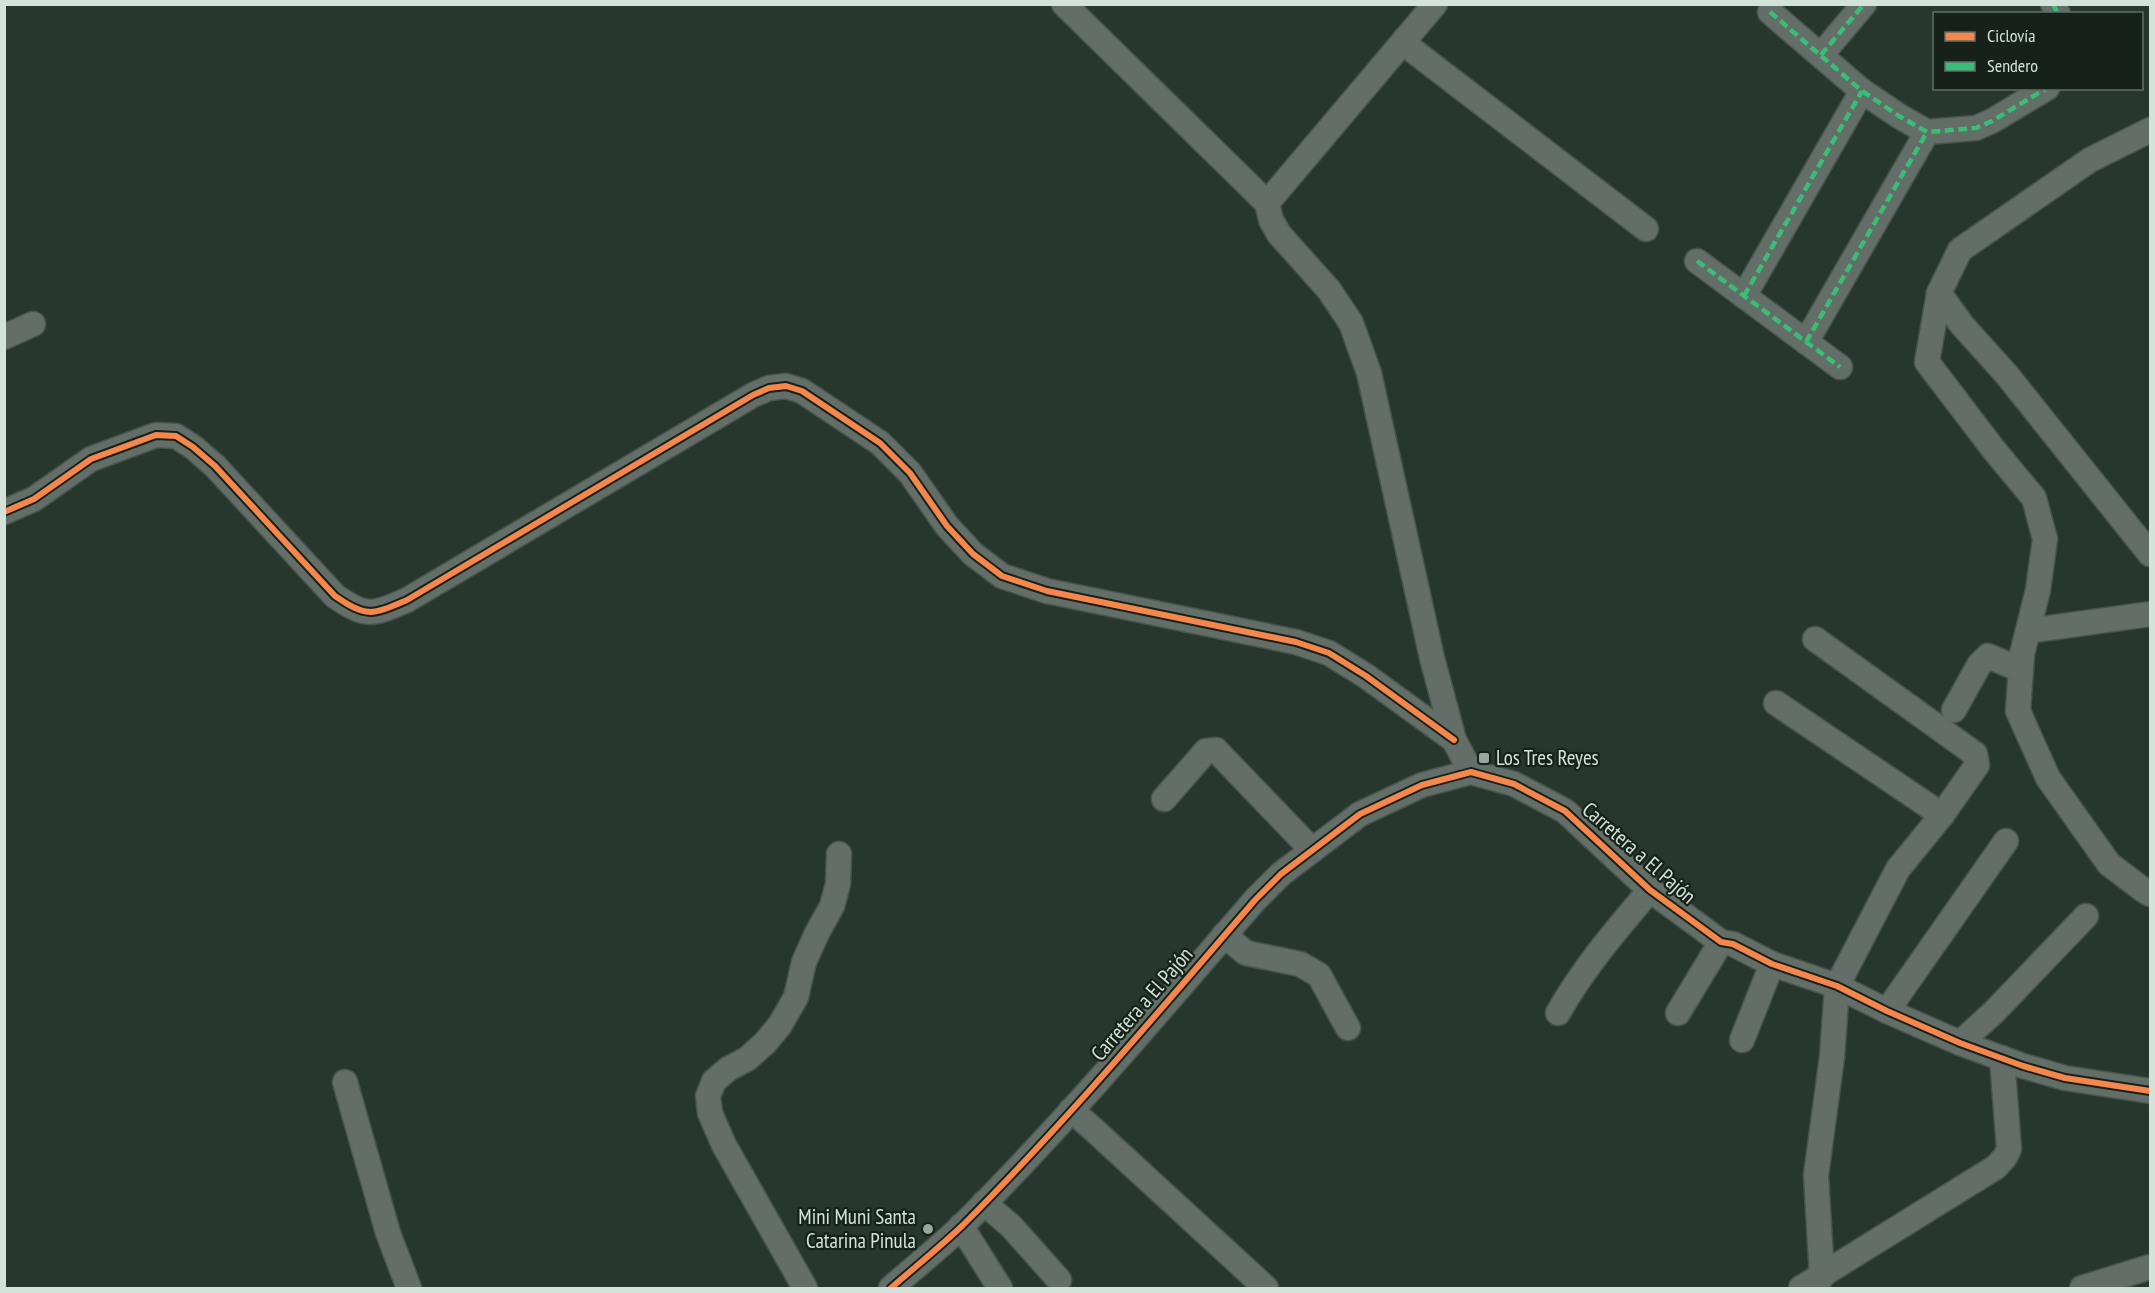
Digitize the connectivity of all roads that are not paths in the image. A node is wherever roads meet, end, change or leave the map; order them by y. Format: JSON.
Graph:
{"nodes":[{"id":1,"x":1064,"y":4,"type":"edge"},
{"id":2,"x":1435,"y":4,"type":"edge"},
{"id":3,"x":1864,"y":4,"type":"edge"},
{"id":4,"x":1770,"y":12,"type":"dead end"},
{"id":5,"x":1404,"y":39,"type":"junction"},
{"id":6,"x":1821,"y":55,"type":"junction"},
{"id":7,"x":2045,"y":90,"type":"edge"},
{"id":8,"x":1862,"y":91,"type":"junction"},
{"id":9,"x":2151,"y":130,"type":"edge"},
{"id":10,"x":1927,"y":132,"type":"junction"},
{"id":11,"x":1267,"y":203,"type":"junction"},
{"id":12,"x":1646,"y":229,"type":"dead end"},
{"id":13,"x":1696,"y":261,"type":"dead end"},
{"id":14,"x":1939,"y":293,"type":"junction"},
{"id":15,"x":1744,"y":296,"type":"junction"},
{"id":16,"x":33,"y":324,"type":"dead end"},
{"id":17,"x":4,"y":337,"type":"edge"},
{"id":18,"x":1806,"y":342,"type":"junction"},
{"id":19,"x":1840,"y":367,"type":"dead end"},
{"id":20,"x":4,"y":512,"type":"edge"},
{"id":21,"x":2151,"y":554,"type":"edge"},
{"id":22,"x":2151,"y":614,"type":"edge"},
{"id":23,"x":2028,"y":631,"type":"junction"},
{"id":24,"x":1815,"y":639,"type":"dead end"},
{"id":25,"x":2021,"y":670,"type":"junction"},
{"id":26,"x":1776,"y":703,"type":"dead end"},
{"id":27,"x":1954,"y":710,"type":"dead end"},
{"id":28,"x":1454,"y":740,"type":"junction"},
{"id":29,"x":1471,"y":772,"type":"junction"},
{"id":30,"x":1164,"y":799,"type":"dead end"},
{"id":31,"x":1941,"y":815,"type":"junction"},
{"id":32,"x":2006,"y":841,"type":"dead end"},
{"id":33,"x":1312,"y":850,"type":"junction"},
{"id":34,"x":839,"y":854,"type":"dead end"},
{"id":35,"x":1650,"y":890,"type":"junction"},
{"id":36,"x":2151,"y":894,"type":"edge"},
{"id":37,"x":2086,"y":916,"type":"dead end"},
{"id":38,"x":1224,"y":935,"type":"junction"},
{"id":39,"x":1721,"y":942,"type":"junction"},
{"id":40,"x":1772,"y":964,"type":"junction"},
{"id":41,"x":1837,"y":986,"type":"junction"},
{"id":42,"x":1887,"y":1011,"type":"junction"},
{"id":43,"x":1558,"y":1012,"type":"dead end"},
{"id":44,"x":1678,"y":1012,"type":"dead end"},
{"id":45,"x":1348,"y":1028,"type":"dead end"},
{"id":46,"x":1742,"y":1040,"type":"dead end"},
{"id":47,"x":1959,"y":1043,"type":"junction"},
{"id":48,"x":2002,"y":1058,"type":"junction"},
{"id":49,"x":345,"y":1082,"type":"dead end"},
{"id":50,"x":2151,"y":1091,"type":"edge"},
{"id":51,"x":1071,"y":1110,"type":"junction"},
{"id":52,"x":984,"y":1203,"type":"junction"},
{"id":53,"x":961,"y":1227,"type":"junction"},
{"id":54,"x":2151,"y":1268,"type":"edge"},
{"id":55,"x":1822,"y":1277,"type":"junction"},
{"id":56,"x":1059,"y":1280,"type":"dead end"},
{"id":57,"x":409,"y":1288,"type":"edge"},
{"id":58,"x":805,"y":1288,"type":"edge"},
{"id":59,"x":891,"y":1288,"type":"edge"},
{"id":60,"x":1000,"y":1288,"type":"edge"},
{"id":61,"x":1266,"y":1288,"type":"edge"},
{"id":62,"x":1801,"y":1288,"type":"edge"},
{"id":63,"x":2082,"y":1288,"type":"edge"}],
"edges":[{"from":1,"to":11,"type":"street"},
{"from":2,"to":5,"type":"street"},
{"from":3,"to":6,"type":"street"},
{"from":4,"to":6,"type":"street"},
{"from":5,"to":11,"type":"street"},
{"from":5,"to":12,"type":"street"},
{"from":6,"to":8,"type":"street"},
{"from":7,"to":10,"type":"street"},
{"from":8,"to":10,"type":"street"},
{"from":8,"to":15,"type":"street"},
{"from":9,"to":14,"type":"street"},
{"from":10,"to":18,"type":"street"},
{"from":11,"to":28,"type":"street"},
{"from":13,"to":15,"type":"street"},
{"from":14,"to":21,"type":"street"},
{"from":14,"to":23,"type":"street"},
{"from":15,"to":18,"type":"street"},
{"from":16,"to":17,"type":"street"},
{"from":18,"to":19,"type":"street"},
{"from":20,"to":28,"type":"street"},
{"from":22,"to":23,"type":"street"},
{"from":23,"to":25,"type":"street"},
{"from":24,"to":31,"type":"street"},
{"from":25,"to":27,"type":"street"},
{"from":25,"to":36,"type":"street"},
{"from":26,"to":31,"type":"street"},
{"from":28,"to":29,"type":"street"},
{"from":29,"to":33,"type":"street","name":"Carretera a El Pajón"},
{"from":29,"to":35,"type":"street","name":"Carretera a El Pajón"},
{"from":30,"to":33,"type":"street"},
{"from":31,"to":41,"type":"street"},
{"from":32,"to":42,"type":"street"},
{"from":33,"to":38,"type":"street","name":"Carretera a El Pajón"},
{"from":34,"to":58,"type":"street"},
{"from":35,"to":39,"type":"street","name":"Carretera a El Pajón"},
{"from":35,"to":43,"type":"street"},
{"from":37,"to":47,"type":"street"},
{"from":38,"to":45,"type":"street"},
{"from":38,"to":51,"type":"street","name":"Carretera a El Pajón"},
{"from":39,"to":40,"type":"street","name":"Carretera a El Pajón"},
{"from":39,"to":44,"type":"street"},
{"from":40,"to":41,"type":"street","name":"Carretera a El Pajón"},
{"from":40,"to":46,"type":"street"},
{"from":41,"to":42,"type":"street","name":"Carretera a El Pajón"},
{"from":41,"to":55,"type":"street"},
{"from":42,"to":47,"type":"street","name":"Carretera a El Pajón"},
{"from":47,"to":48,"type":"street","name":"Carretera a El Pajón"},
{"from":48,"to":50,"type":"street","name":"Carretera a El Pajón"},
{"from":48,"to":55,"type":"street"},
{"from":49,"to":57,"type":"street"},
{"from":51,"to":52,"type":"street","name":"Carretera a El Pajón"},
{"from":51,"to":61,"type":"street"},
{"from":52,"to":53,"type":"street","name":"Carretera a El Pajón"},
{"from":52,"to":56,"type":"street"},
{"from":53,"to":59,"type":"street","name":"Carretera a El Pajón"},
{"from":53,"to":60,"type":"street"},
{"from":54,"to":63,"type":"street"},
{"from":55,"to":62,"type":"street"}]}
